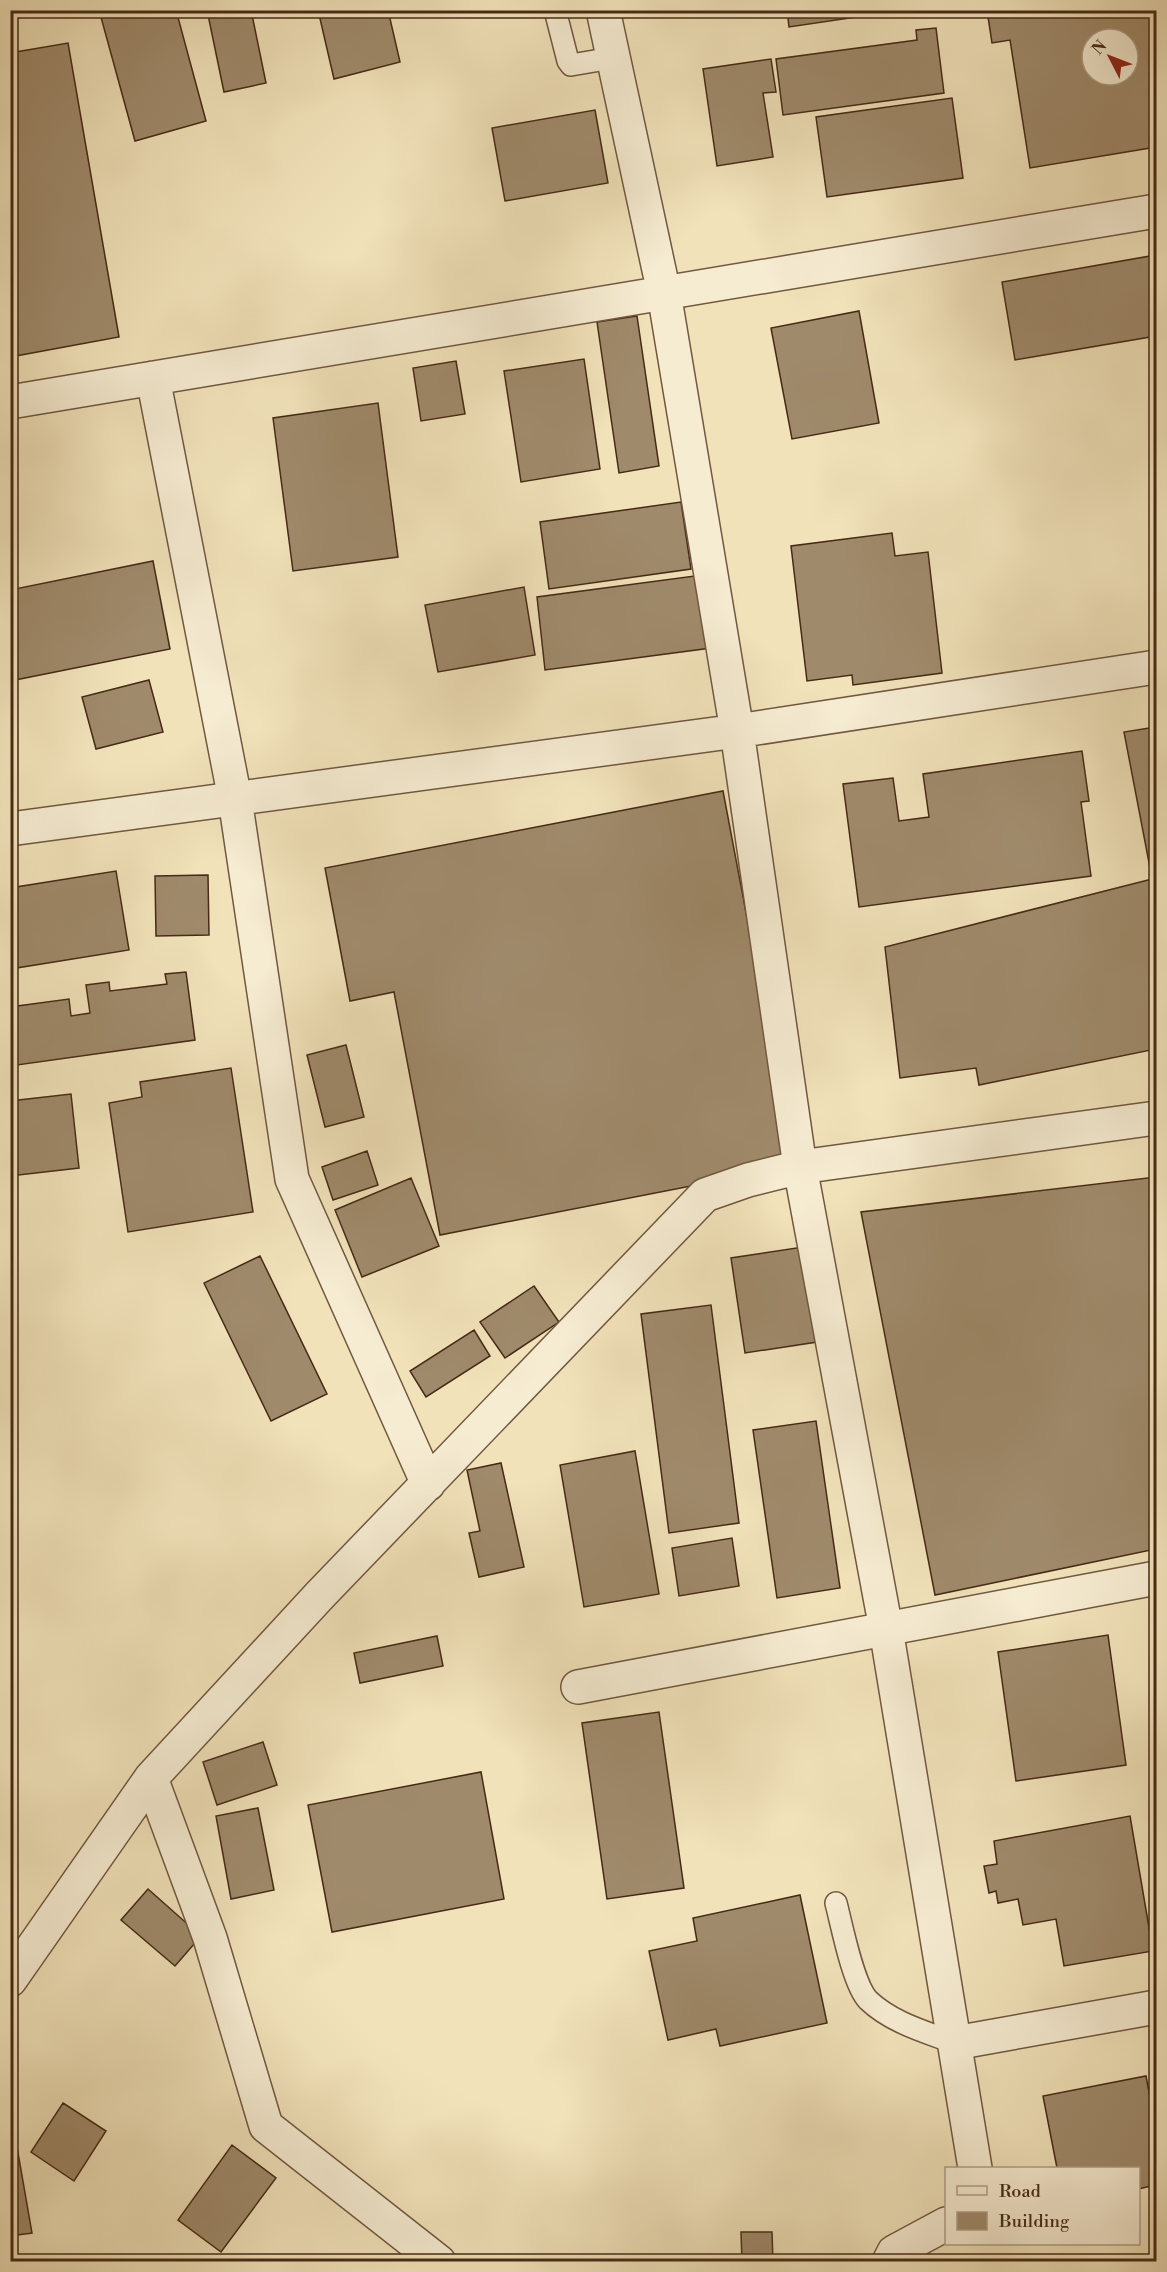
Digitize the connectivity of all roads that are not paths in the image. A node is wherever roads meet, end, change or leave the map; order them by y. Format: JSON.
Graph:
{"nodes":[{"id":1,"x":555,"y":10,"type":"edge"},
{"id":2,"x":603,"y":10,"type":"edge"},
{"id":3,"x":612,"y":58,"type":"junction"},
{"id":4,"x":1156,"y":211,"type":"edge"},
{"id":5,"x":664,"y":293,"type":"junction"},
{"id":6,"x":153,"y":378,"type":"junction"},
{"id":7,"x":10,"y":402,"type":"edge"},
{"id":8,"x":1156,"y":667,"type":"edge"},
{"id":9,"x":737,"y":731,"type":"junction"},
{"id":10,"x":235,"y":799,"type":"junction"},
{"id":11,"x":10,"y":830,"type":"edge"},
{"id":12,"x":1156,"y":1118,"type":"edge"},
{"id":13,"x":800,"y":1167,"type":"junction"},
{"id":14,"x":428,"y":1484,"type":"junction"},
{"id":15,"x":1156,"y":1578,"type":"edge"},
{"id":16,"x":886,"y":1629,"type":"junction"},
{"id":17,"x":578,"y":1687,"type":"dead end"},
{"id":18,"x":151,"y":1778,"type":"junction"},
{"id":19,"x":836,"y":1903,"type":"dead end"},
{"id":20,"x":10,"y":1980,"type":"edge"},
{"id":21,"x":1156,"y":2007,"type":"edge"},
{"id":22,"x":955,"y":2043,"type":"junction"},
{"id":23,"x":975,"y":2167,"type":"edge"},
{"id":24,"x":945,"y":2225,"type":"edge"},
{"id":25,"x":439,"y":2262,"type":"edge"},
{"id":26,"x":889,"y":2262,"type":"edge"}],
"edges":[{"from":1,"to":3,"type":"lane"},
{"from":2,"to":3,"type":"street"},
{"from":3,"to":5,"type":"street"},
{"from":4,"to":5,"type":"street"},
{"from":5,"to":6,"type":"street"},
{"from":5,"to":9,"type":"street"},
{"from":6,"to":7,"type":"street"},
{"from":6,"to":10,"type":"street"},
{"from":8,"to":9,"type":"street"},
{"from":9,"to":10,"type":"street"},
{"from":9,"to":13,"type":"street"},
{"from":10,"to":11,"type":"street"},
{"from":10,"to":14,"type":"street"},
{"from":12,"to":13,"type":"street"},
{"from":13,"to":14,"type":"street"},
{"from":13,"to":16,"type":"street"},
{"from":14,"to":18,"type":"street"},
{"from":15,"to":16,"type":"street"},
{"from":16,"to":17,"type":"street"},
{"from":16,"to":22,"type":"street"},
{"from":18,"to":20,"type":"street"},
{"from":18,"to":25,"type":"street"},
{"from":19,"to":22,"type":"lane"},
{"from":21,"to":22,"type":"street"},
{"from":22,"to":23,"type":"street"},
{"from":24,"to":26,"type":"street"}]}
